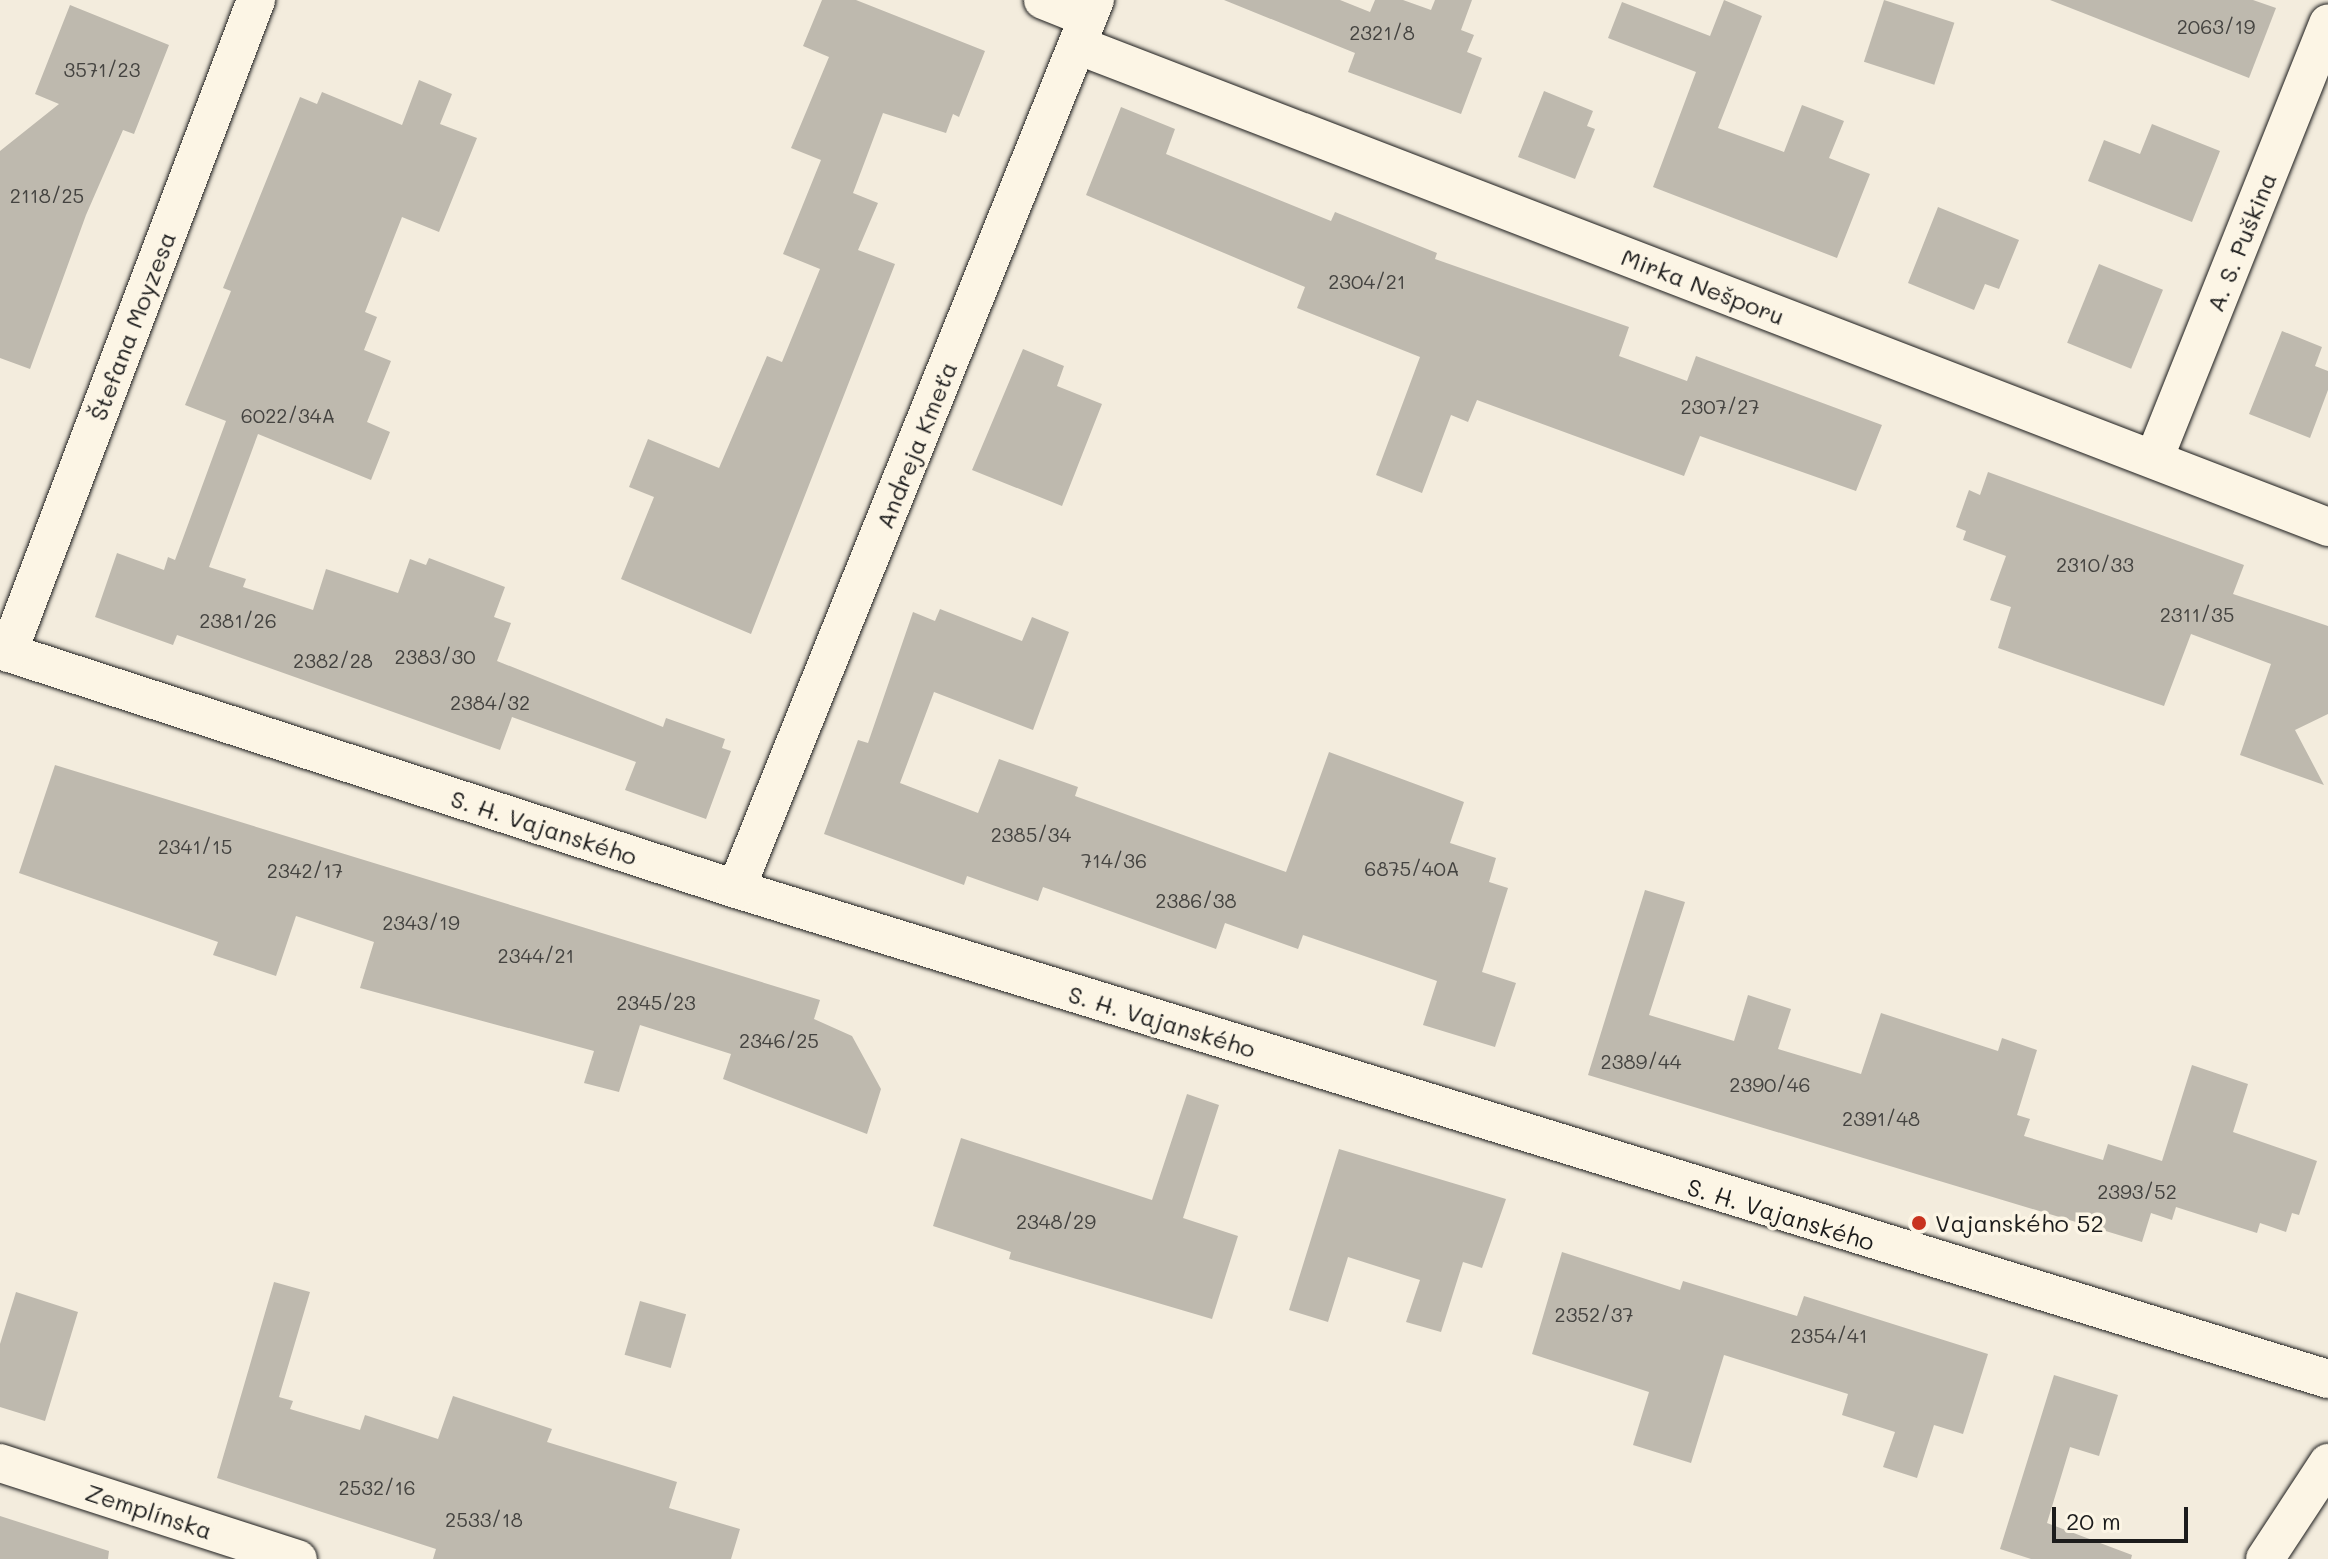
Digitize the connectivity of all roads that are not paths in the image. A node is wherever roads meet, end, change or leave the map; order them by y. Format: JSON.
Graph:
{"nodes":[{"id":1,"x":256,"y":0,"type":"edge"},
{"id":2,"x":1043,"y":0,"type":"edge"},
{"id":3,"x":1087,"y":21,"type":"edge"},
{"id":4,"x":2328,"y":24,"type":"edge"},
{"id":5,"x":2154,"y":459,"type":"junction"},
{"id":6,"x":2328,"y":527,"type":"edge"},
{"id":7,"x":4,"y":652,"type":"edge"},
{"id":8,"x":736,"y":889,"type":"junction"},
{"id":9,"x":2328,"y":1379,"type":"edge"},
{"id":10,"x":0,"y":1463,"type":"edge"},
{"id":11,"x":2328,"y":1463,"type":"edge"},
{"id":12,"x":298,"y":1559,"type":"edge"},
{"id":13,"x":2265,"y":1559,"type":"edge"}],
"edges":[{"from":1,"to":7,"type":"street","name":"Štefana Moyzesa"},
{"from":2,"to":3,"type":"street","name":"Mirka Nešporu"},
{"from":3,"to":5,"type":"street","name":"Mirka Nešporu"},
{"from":3,"to":8,"type":"street","name":"Andreja Kmeťa"},
{"from":4,"to":5,"type":"street","name":"A. S. Puškina"},
{"from":5,"to":6,"type":"street","name":"Mirka Nešporu"},
{"from":7,"to":8,"type":"street","name":"S. H. Vajanského"},
{"from":8,"to":9,"type":"street","name":"S. H. Vajanského"},
{"from":10,"to":12,"type":"street","name":"Zemplínska"},
{"from":11,"to":13,"type":"street"}]}
